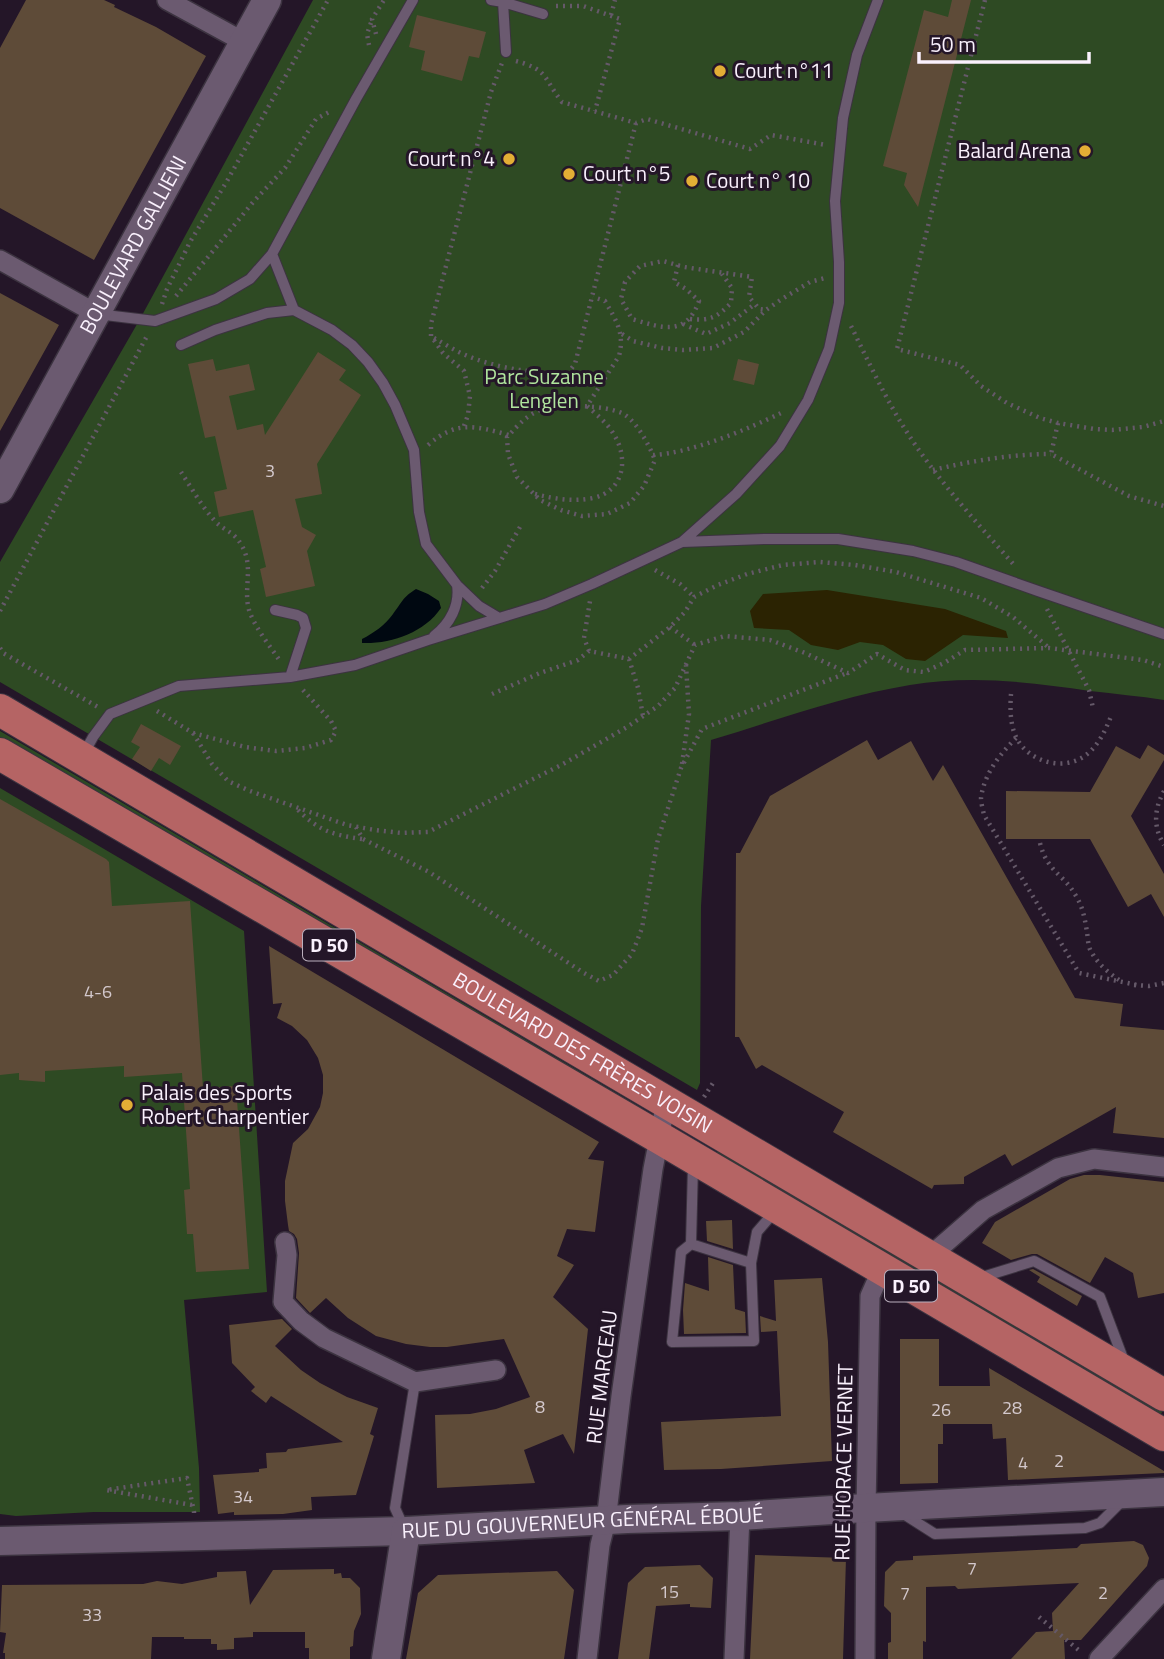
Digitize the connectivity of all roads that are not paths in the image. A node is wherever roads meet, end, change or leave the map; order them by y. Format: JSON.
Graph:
{"nodes":[{"id":1,"x":167,"y":0,"type":"edge"},
{"id":2,"x":267,"y":0,"type":"edge"},
{"id":3,"x":413,"y":0,"type":"edge"},
{"id":4,"x":491,"y":0,"type":"edge"},
{"id":5,"x":878,"y":0,"type":"edge"},
{"id":6,"x":503,"y":2,"type":"junction"},
{"id":7,"x":543,"y":14,"type":"road end"},
{"id":8,"x":244,"y":42,"type":"junction"},
{"id":9,"x":506,"y":52,"type":"road end"},
{"id":10,"x":272,"y":254,"type":"junction"},
{"id":11,"x":0,"y":260,"type":"edge"},
{"id":12,"x":294,"y":310,"type":"junction"},
{"id":13,"x":97,"y":314,"type":"junction"},
{"id":14,"x":181,"y":345,"type":"dead end"},
{"id":15,"x":0,"y":489,"type":"edge"},
{"id":16,"x":682,"y":542,"type":"junction"},
{"id":17,"x":457,"y":586,"type":"junction"},
{"id":18,"x":275,"y":610,"type":"dead end"},
{"id":19,"x":499,"y":618,"type":"junction"},
{"id":20,"x":1164,"y":634,"type":"edge"},
{"id":21,"x":428,"y":640,"type":"junction"},
{"id":22,"x":290,"y":677,"type":"junction"},
{"id":23,"x":0,"y":710,"type":"edge"},
{"id":24,"x":0,"y":754,"type":"edge"},
{"id":25,"x":81,"y":758,"type":"junction"},
{"id":26,"x":666,"y":1102,"type":"junction"},
{"id":27,"x":658,"y":1137,"type":"junction"},
{"id":28,"x":693,"y":1158,"type":"junction"},
{"id":29,"x":1164,"y":1167,"type":"edge"},
{"id":30,"x":778,"y":1208,"type":"junction"},
{"id":31,"x":285,"y":1242,"type":"dead end"},
{"id":32,"x":691,"y":1244,"type":"junction"},
{"id":33,"x":929,"y":1257,"type":"junction"},
{"id":34,"x":751,"y":1263,"type":"junction"},
{"id":35,"x":882,"y":1269,"type":"junction"},
{"id":36,"x":969,"y":1281,"type":"junction"},
{"id":37,"x":496,"y":1370,"type":"dead end"},
{"id":38,"x":1129,"y":1375,"type":"junction"},
{"id":39,"x":415,"y":1382,"type":"junction"},
{"id":40,"x":1164,"y":1395,"type":"edge"},
{"id":41,"x":1164,"y":1435,"type":"edge"},
{"id":42,"x":1164,"y":1492,"type":"edge"},
{"id":43,"x":879,"y":1507,"type":"junction"},
{"id":44,"x":740,"y":1517,"type":"junction"},
{"id":45,"x":607,"y":1521,"type":"junction"},
{"id":46,"x":406,"y":1531,"type":"junction"},
{"id":47,"x":0,"y":1541,"type":"edge"},
{"id":48,"x":1164,"y":1588,"type":"edge"},
{"id":49,"x":386,"y":1659,"type":"edge"},
{"id":50,"x":587,"y":1659,"type":"edge"},
{"id":51,"x":734,"y":1659,"type":"edge"},
{"id":52,"x":866,"y":1659,"type":"edge"},
{"id":53,"x":1099,"y":1659,"type":"edge"}],
"edges":[{"from":1,"to":8,"type":"street"},
{"from":2,"to":8,"type":"main road","name":"BOULEVARD GALLIENI"},
{"from":3,"to":10,"type":"lane"},
{"from":4,"to":6,"type":"lane"},
{"from":5,"to":16,"type":"lane"},
{"from":6,"to":7,"type":"lane"},
{"from":6,"to":9,"type":"lane"},
{"from":8,"to":13,"type":"main road","name":"BOULEVARD GALLIENI"},
{"from":10,"to":12,"type":"lane"},
{"from":10,"to":13,"type":"lane"},
{"from":11,"to":13,"type":"street"},
{"from":12,"to":14,"type":"lane"},
{"from":12,"to":17,"type":"lane"},
{"from":13,"to":15,"type":"main road","name":"BOULEVARD GALLIENI"},
{"from":16,"to":19,"type":"lane"},
{"from":16,"to":20,"type":"lane"},
{"from":17,"to":19,"type":"lane"},
{"from":17,"to":21,"type":"lane"},
{"from":18,"to":22,"type":"lane"},
{"from":19,"to":21,"type":"lane"},
{"from":21,"to":22,"type":"lane"},
{"from":22,"to":25,"type":"lane"},
{"from":23,"to":25,"type":"main road","name":"BOULEVARD DES FRÈRES VOISIN","number":"D 50"},
{"from":24,"to":27,"type":"main road","name":"BOULEVARD DES FRÈRES VOISIN","number":"D 50"},
{"from":25,"to":26,"type":"main road","name":"BOULEVARD DES FRÈRES VOISIN","number":"D 50"},
{"from":26,"to":27,"type":"street","name":"RUE MARCEAU"},
{"from":26,"to":33,"type":"main road","name":"BOULEVARD DES FRÈRES VOISIN","number":"D 50"},
{"from":27,"to":28,"type":"main road","name":"BOULEVARD DES FRÈRES VOISIN","number":"D 50"},
{"from":27,"to":45,"type":"street","name":"RUE MARCEAU"},
{"from":28,"to":30,"type":"main road","name":"BOULEVARD DES FRÈRES VOISIN","number":"D 50"},
{"from":28,"to":32,"type":"lane"},
{"from":29,"to":33,"type":"street"},
{"from":30,"to":34,"type":"lane"},
{"from":30,"to":35,"type":"main road","name":"BOULEVARD DES FRÈRES VOISIN","number":"D 50"},
{"from":31,"to":39,"type":"street"},
{"from":32,"to":34,"type":"lane"},
{"from":32,"to":34,"type":"lane"},
{"from":33,"to":36,"type":"main road","name":"BOULEVARD DES FRÈRES VOISIN","number":"D 50"},
{"from":35,"to":41,"type":"main road","name":"BOULEVARD DES FRÈRES VOISIN","number":"D 50"},
{"from":35,"to":43,"type":"street","name":"RUE HORACE VERNET"},
{"from":36,"to":38,"type":"main road","name":"BOULEVARD DES FRÈRES VOISIN","number":"D 50"},
{"from":36,"to":38,"type":"lane"},
{"from":37,"to":39,"type":"street"},
{"from":38,"to":40,"type":"main road","name":"BOULEVARD DES FRÈRES VOISIN","number":"D 50"},
{"from":39,"to":46,"type":"lane"},
{"from":42,"to":43,"type":"main road","name":"RUE DU GOUVERNEUR GÉNÉRAL ÉBOUÉ"},
{"from":43,"to":44,"type":"main road","name":"RUE DU GOUVERNEUR GÉNÉRAL ÉBOUÉ"},
{"from":43,"to":52,"type":"street","name":"RUE HORACE VERNET"},
{"from":44,"to":45,"type":"main road","name":"RUE DU GOUVERNEUR GÉNÉRAL ÉBOUÉ"},
{"from":44,"to":51,"type":"street"},
{"from":45,"to":46,"type":"main road","name":"RUE DU GOUVERNEUR GÉNÉRAL ÉBOUÉ"},
{"from":45,"to":50,"type":"street","name":"RUE MARCEAU"},
{"from":46,"to":47,"type":"main road","name":"RUE DU GOUVERNEUR GÉNÉRAL ÉBOUÉ"},
{"from":46,"to":49,"type":"main road"},
{"from":48,"to":53,"type":"street"}]}
